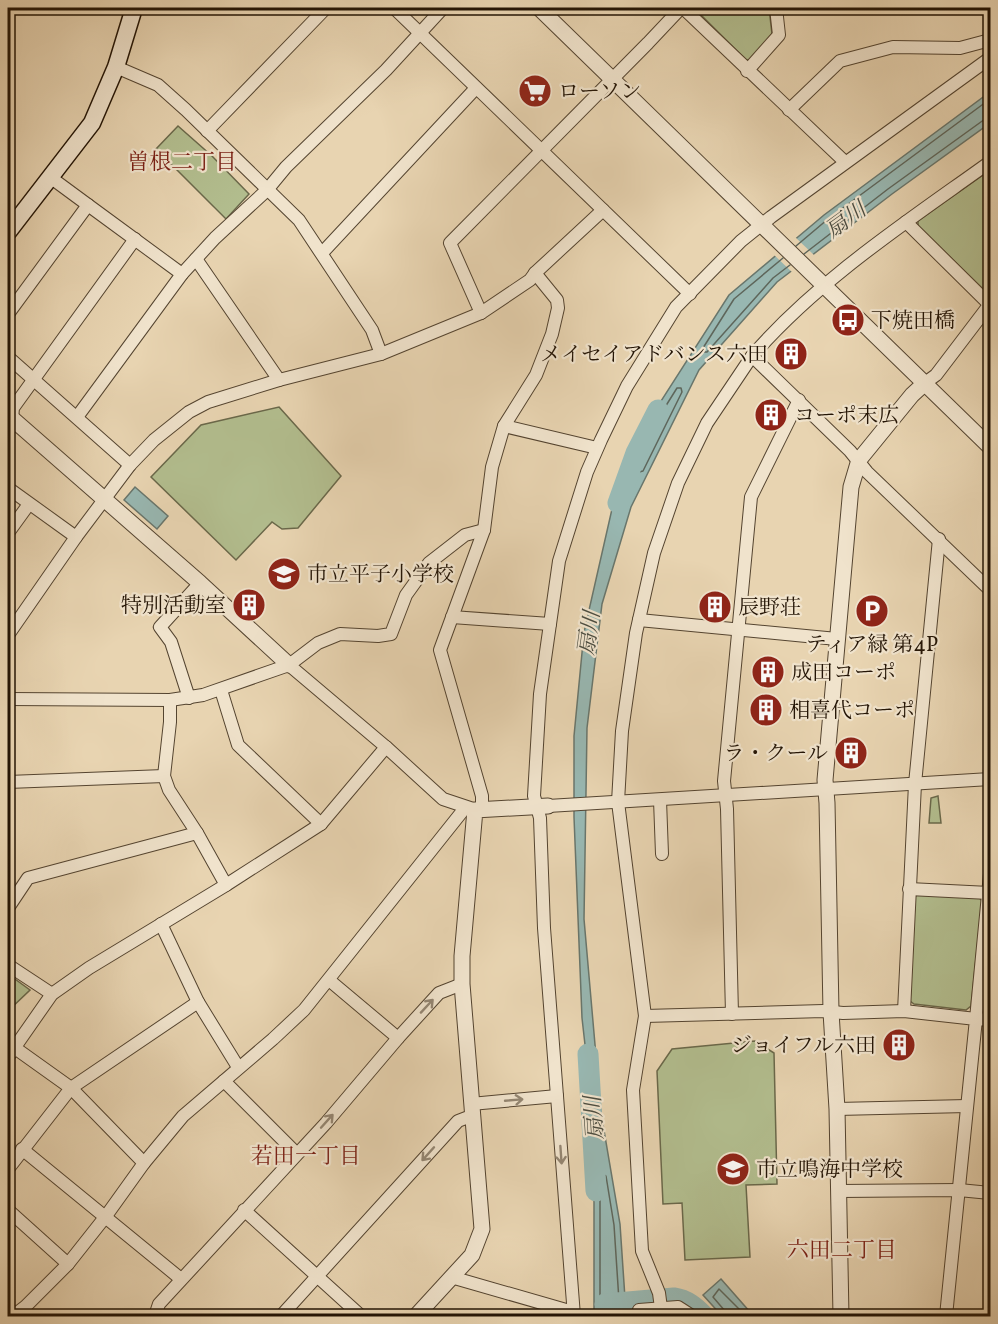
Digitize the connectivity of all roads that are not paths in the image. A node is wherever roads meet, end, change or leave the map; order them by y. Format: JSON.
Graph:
{"nodes":[{"id":1,"x":134,"y":8,"type":"edge"},
{"id":2,"x":326,"y":8,"type":"edge"},
{"id":3,"x":394,"y":8,"type":"edge"},
{"id":4,"x":443,"y":8,"type":"edge"},
{"id":5,"x":539,"y":8,"type":"edge"},
{"id":6,"x":682,"y":8,"type":"edge"},
{"id":7,"x":776,"y":8,"type":"edge"},
{"id":8,"x":419,"y":32,"type":"junction"},
{"id":9,"x":990,"y":40,"type":"edge"},
{"id":10,"x":990,"y":58,"type":"edge"},
{"id":11,"x":116,"y":68,"type":"junction"},
{"id":12,"x":747,"y":70,"type":"junction"},
{"id":13,"x":611,"y":79,"type":"junction"},
{"id":14,"x":476,"y":88,"type":"junction"},
{"id":15,"x":789,"y":110,"type":"junction"},
{"id":16,"x":207,"y":130,"type":"junction"},
{"id":17,"x":543,"y":150,"type":"junction"},
{"id":18,"x":845,"y":162,"type":"junction"},
{"id":19,"x":990,"y":162,"type":"edge"},
{"id":20,"x":50,"y":177,"type":"junction"},
{"id":21,"x":267,"y":190,"type":"junction"},
{"id":22,"x":88,"y":205,"type":"junction"},
{"id":23,"x":603,"y":210,"type":"junction"},
{"id":24,"x":906,"y":222,"type":"junction"},
{"id":25,"x":769,"y":230,"type":"junction"},
{"id":26,"x":8,"y":232,"type":"edge"},
{"id":27,"x":135,"y":239,"type":"junction"},
{"id":28,"x":322,"y":253,"type":"junction"},
{"id":29,"x":196,"y":259,"type":"junction"},
{"id":30,"x":536,"y":273,"type":"junction"},
{"id":31,"x":182,"y":274,"type":"junction"},
{"id":32,"x":825,"y":285,"type":"junction"},
{"id":33,"x":690,"y":294,"type":"junction"},
{"id":34,"x":990,"y":305,"type":"edge"},
{"id":35,"x":481,"y":313,"type":"junction"},
{"id":36,"x":8,"y":314,"type":"edge"},
{"id":37,"x":381,"y":354,"type":"junction"},
{"id":38,"x":752,"y":356,"type":"junction"},
{"id":39,"x":8,"y":357,"type":"edge"},
{"id":40,"x":34,"y":380,"type":"junction"},
{"id":41,"x":279,"y":380,"type":"junction"},
{"id":42,"x":925,"y":383,"type":"junction"},
{"id":43,"x":799,"y":400,"type":"junction"},
{"id":44,"x":77,"y":417,"type":"junction"},
{"id":45,"x":9,"y":420,"type":"edge"},
{"id":46,"x":504,"y":426,"type":"junction"},
{"id":47,"x":990,"y":447,"type":"edge"},
{"id":48,"x":597,"y":448,"type":"junction"},
{"id":49,"x":859,"y":460,"type":"junction"},
{"id":50,"x":130,"y":465,"type":"junction"},
{"id":51,"x":8,"y":488,"type":"edge"},
{"id":52,"x":105,"y":500,"type":"junction"},
{"id":53,"x":29,"y":504,"type":"junction"},
{"id":54,"x":484,"y":530,"type":"junction"},
{"id":55,"x":8,"y":533,"type":"edge"},
{"id":56,"x":76,"y":537,"type":"junction"},
{"id":57,"x":939,"y":539,"type":"junction"},
{"id":58,"x":200,"y":583,"type":"junction"},
{"id":59,"x":990,"y":590,"type":"edge"},
{"id":60,"x":452,"y":617,"type":"junction"},
{"id":61,"x":639,"y":620,"type":"junction"},
{"id":62,"x":550,"y":624,"type":"junction"},
{"id":63,"x":738,"y":629,"type":"junction"},
{"id":64,"x":8,"y":635,"type":"edge"},
{"id":65,"x":837,"y":639,"type":"junction"},
{"id":66,"x":289,"y":665,"type":"junction"},
{"id":67,"x":221,"y":690,"type":"junction"},
{"id":68,"x":189,"y":698,"type":"junction"},
{"id":69,"x":8,"y":699,"type":"edge"},
{"id":70,"x":170,"y":700,"type":"junction"},
{"id":71,"x":386,"y":747,"type":"junction"},
{"id":72,"x":164,"y":776,"type":"junction"},
{"id":73,"x":990,"y":779,"type":"edge"},
{"id":74,"x":8,"y":782,"type":"edge"},
{"id":75,"x":915,"y":784,"type":"junction"},
{"id":76,"x":826,"y":789,"type":"junction"},
{"id":77,"x":726,"y":795,"type":"junction"},
{"id":78,"x":660,"y":800,"type":"junction"},
{"id":79,"x":618,"y":802,"type":"junction"},
{"id":80,"x":543,"y":807,"type":"junction"},
{"id":81,"x":474,"y":809,"type":"junction"},
{"id":82,"x":321,"y":824,"type":"junction"},
{"id":83,"x":197,"y":833,"type":"junction"},
{"id":84,"x":662,"y":854,"type":"dead end"},
{"id":85,"x":990,"y":874,"type":"edge"},
{"id":86,"x":226,"y":885,"type":"junction"},
{"id":87,"x":909,"y":889,"type":"junction"},
{"id":88,"x":989,"y":893,"type":"junction"},
{"id":89,"x":8,"y":908,"type":"edge"},
{"id":90,"x":161,"y":924,"type":"junction"},
{"id":91,"x":8,"y":965,"type":"edge"},
{"id":92,"x":329,"y":980,"type":"junction"},
{"id":93,"x":462,"y":984,"type":"junction"},
{"id":94,"x":52,"y":994,"type":"junction"},
{"id":95,"x":198,"y":1002,"type":"junction"},
{"id":96,"x":904,"y":1011,"type":"junction"},
{"id":97,"x":831,"y":1012,"type":"junction"},
{"id":98,"x":732,"y":1014,"type":"junction"},
{"id":99,"x":645,"y":1016,"type":"junction"},
{"id":100,"x":976,"y":1018,"type":"junction"},
{"id":101,"x":990,"y":1020,"type":"edge"},
{"id":102,"x":398,"y":1038,"type":"junction"},
{"id":103,"x":11,"y":1053,"type":"edge"},
{"id":104,"x":238,"y":1067,"type":"junction"},
{"id":105,"x":224,"y":1081,"type":"junction"},
{"id":106,"x":71,"y":1088,"type":"junction"},
{"id":107,"x":557,"y":1096,"type":"junction"},
{"id":108,"x":967,"y":1106,"type":"junction"},
{"id":109,"x":837,"y":1109,"type":"junction"},
{"id":110,"x":471,"y":1110,"type":"junction"},
{"id":111,"x":22,"y":1149,"type":"junction"},
{"id":112,"x":296,"y":1154,"type":"junction"},
{"id":113,"x":144,"y":1163,"type":"junction"},
{"id":114,"x":8,"y":1169,"type":"edge"},
{"id":115,"x":959,"y":1190,"type":"junction"},
{"id":116,"x":839,"y":1191,"type":"junction"},
{"id":117,"x":990,"y":1193,"type":"edge"},
{"id":118,"x":8,"y":1210,"type":"edge"},
{"id":119,"x":244,"y":1210,"type":"junction"},
{"id":120,"x":106,"y":1216,"type":"junction"},
{"id":121,"x":68,"y":1264,"type":"junction"},
{"id":122,"x":317,"y":1277,"type":"junction"},
{"id":123,"x":451,"y":1277,"type":"junction"},
{"id":124,"x":181,"y":1280,"type":"junction"},
{"id":125,"x":660,"y":1302,"type":"junction"},
{"id":126,"x":639,"y":1310,"type":"dead end"},
{"id":127,"x":573,"y":1314,"type":"edge"},
{"id":128,"x":13,"y":1317,"type":"edge"},
{"id":129,"x":155,"y":1317,"type":"edge"},
{"id":130,"x":281,"y":1317,"type":"edge"},
{"id":131,"x":361,"y":1317,"type":"edge"},
{"id":132,"x":416,"y":1317,"type":"edge"},
{"id":133,"x":692,"y":1317,"type":"edge"},
{"id":134,"x":841,"y":1317,"type":"edge"},
{"id":135,"x":946,"y":1317,"type":"edge"}],
"edges":[{"from":1,"to":11,"type":"main road"},
{"from":2,"to":16,"type":"street"},
{"from":3,"to":8,"type":"street"},
{"from":4,"to":8,"type":"street"},
{"from":5,"to":13,"type":"street"},
{"from":6,"to":12,"type":"street"},
{"from":6,"to":13,"type":"street"},
{"from":7,"to":12,"type":"street"},
{"from":8,"to":14,"type":"street"},
{"from":8,"to":21,"type":"street"},
{"from":9,"to":15,"type":"street"},
{"from":10,"to":18,"type":"street"},
{"from":11,"to":16,"type":"street"},
{"from":11,"to":20,"type":"main road"},
{"from":12,"to":15,"type":"street"},
{"from":13,"to":17,"type":"street"},
{"from":13,"to":25,"type":"street"},
{"from":14,"to":17,"type":"street"},
{"from":14,"to":28,"type":"street"},
{"from":15,"to":18,"type":"street"},
{"from":16,"to":21,"type":"street"},
{"from":17,"to":23,"type":"street"},
{"from":17,"to":35,"type":"street"},
{"from":18,"to":25,"type":"street"},
{"from":19,"to":24,"type":"street"},
{"from":20,"to":22,"type":"street"},
{"from":20,"to":26,"type":"main road"},
{"from":21,"to":28,"type":"street"},
{"from":21,"to":29,"type":"street"},
{"from":22,"to":27,"type":"street"},
{"from":22,"to":36,"type":"street"},
{"from":23,"to":30,"type":"street"},
{"from":23,"to":33,"type":"street"},
{"from":24,"to":32,"type":"street"},
{"from":24,"to":34,"type":"street"},
{"from":25,"to":32,"type":"street"},
{"from":25,"to":33,"type":"street"},
{"from":27,"to":31,"type":"street"},
{"from":27,"to":40,"type":"street"},
{"from":28,"to":37,"type":"street"},
{"from":29,"to":31,"type":"street"},
{"from":29,"to":41,"type":"street"},
{"from":30,"to":35,"type":"street"},
{"from":30,"to":46,"type":"street"},
{"from":31,"to":44,"type":"street"},
{"from":32,"to":38,"type":"street"},
{"from":32,"to":42,"type":"street"},
{"from":33,"to":48,"type":"street"},
{"from":34,"to":42,"type":"street"},
{"from":35,"to":37,"type":"street"},
{"from":37,"to":41,"type":"street"},
{"from":38,"to":43,"type":"street"},
{"from":38,"to":61,"type":"street"},
{"from":39,"to":40,"type":"street"},
{"from":40,"to":44,"type":"street"},
{"from":40,"to":45,"type":"street"},
{"from":41,"to":50,"type":"street"},
{"from":42,"to":47,"type":"street"},
{"from":42,"to":49,"type":"street"},
{"from":43,"to":49,"type":"street"},
{"from":43,"to":63,"type":"street"},
{"from":44,"to":50,"type":"street"},
{"from":45,"to":52,"type":"street"},
{"from":46,"to":48,"type":"street"},
{"from":46,"to":54,"type":"street"},
{"from":48,"to":62,"type":"street"},
{"from":49,"to":57,"type":"street"},
{"from":49,"to":65,"type":"street"},
{"from":50,"to":52,"type":"street"},
{"from":51,"to":53,"type":"street"},
{"from":52,"to":56,"type":"street"},
{"from":52,"to":58,"type":"street"},
{"from":53,"to":55,"type":"street"},
{"from":53,"to":56,"type":"street"},
{"from":54,"to":60,"type":"street"},
{"from":54,"to":66,"type":"street"},
{"from":56,"to":64,"type":"street"},
{"from":57,"to":59,"type":"street"},
{"from":57,"to":75,"type":"street"},
{"from":58,"to":66,"type":"street"},
{"from":58,"to":68,"type":"street"},
{"from":60,"to":62,"type":"street"},
{"from":60,"to":81,"type":"street"},
{"from":61,"to":63,"type":"street"},
{"from":61,"to":79,"type":"street"},
{"from":62,"to":80,"type":"street"},
{"from":63,"to":65,"type":"street"},
{"from":63,"to":77,"type":"street"},
{"from":65,"to":76,"type":"street"},
{"from":66,"to":67,"type":"street"},
{"from":66,"to":71,"type":"street"},
{"from":67,"to":68,"type":"street"},
{"from":67,"to":82,"type":"street"},
{"from":68,"to":70,"type":"street"},
{"from":69,"to":70,"type":"street"},
{"from":70,"to":72,"type":"street"},
{"from":71,"to":81,"type":"street"},
{"from":71,"to":82,"type":"street"},
{"from":72,"to":74,"type":"street"},
{"from":72,"to":83,"type":"street"},
{"from":73,"to":75,"type":"street"},
{"from":75,"to":76,"type":"street"},
{"from":75,"to":87,"type":"street"},
{"from":76,"to":77,"type":"street"},
{"from":76,"to":97,"type":"street"},
{"from":77,"to":78,"type":"street"},
{"from":77,"to":98,"type":"street"},
{"from":78,"to":79,"type":"street"},
{"from":78,"to":84,"type":"street"},
{"from":79,"to":80,"type":"street"},
{"from":79,"to":99,"type":"street"},
{"from":80,"to":81,"type":"street"},
{"from":80,"to":107,"type":"street"},
{"from":81,"to":92,"type":"street"},
{"from":81,"to":93,"type":"street"},
{"from":82,"to":86,"type":"street"},
{"from":83,"to":86,"type":"street"},
{"from":83,"to":89,"type":"street"},
{"from":85,"to":88,"type":"street"},
{"from":86,"to":90,"type":"street"},
{"from":87,"to":88,"type":"street"},
{"from":87,"to":96,"type":"street"},
{"from":88,"to":100,"type":"street"},
{"from":90,"to":94,"type":"street"},
{"from":90,"to":95,"type":"street"},
{"from":91,"to":94,"type":"street"},
{"from":92,"to":102,"type":"street"},
{"from":92,"to":104,"type":"street"},
{"from":102,"to":93,"type":"street","one_way":true},
{"from":93,"to":110,"type":"street"},
{"from":94,"to":103,"type":"street"},
{"from":95,"to":104,"type":"street"},
{"from":95,"to":106,"type":"street"},
{"from":96,"to":97,"type":"street"},
{"from":96,"to":100,"type":"street"},
{"from":97,"to":98,"type":"street"},
{"from":97,"to":109,"type":"street"},
{"from":98,"to":99,"type":"street"},
{"from":99,"to":125,"type":"street"},
{"from":100,"to":101,"type":"street"},
{"from":100,"to":108,"type":"street"},
{"from":112,"to":102,"type":"street","one_way":true},
{"from":103,"to":106,"type":"street"},
{"from":104,"to":105,"type":"street"},
{"from":105,"to":112,"type":"street"},
{"from":105,"to":113,"type":"street"},
{"from":106,"to":111,"type":"street"},
{"from":106,"to":113,"type":"street"},
{"from":110,"to":107,"type":"street","one_way":true},
{"from":107,"to":127,"type":"street","one_way":true},
{"from":108,"to":109,"type":"street"},
{"from":108,"to":115,"type":"street"},
{"from":109,"to":116,"type":"street"},
{"from":110,"to":122,"type":"street","one_way":true},
{"from":110,"to":123,"type":"street"},
{"from":111,"to":114,"type":"street"},
{"from":111,"to":120,"type":"street"},
{"from":112,"to":119,"type":"street"},
{"from":113,"to":120,"type":"street"},
{"from":115,"to":116,"type":"street"},
{"from":115,"to":117,"type":"street"},
{"from":115,"to":135,"type":"street"},
{"from":116,"to":134,"type":"street"},
{"from":118,"to":121,"type":"street"},
{"from":119,"to":122,"type":"street"},
{"from":119,"to":124,"type":"street"},
{"from":120,"to":121,"type":"street"},
{"from":120,"to":124,"type":"street"},
{"from":121,"to":128,"type":"street"},
{"from":122,"to":130,"type":"street"},
{"from":122,"to":131,"type":"street"},
{"from":123,"to":127,"type":"street"},
{"from":123,"to":132,"type":"street"},
{"from":124,"to":129,"type":"street"},
{"from":125,"to":126,"type":"street"},
{"from":125,"to":133,"type":"street"}]}
